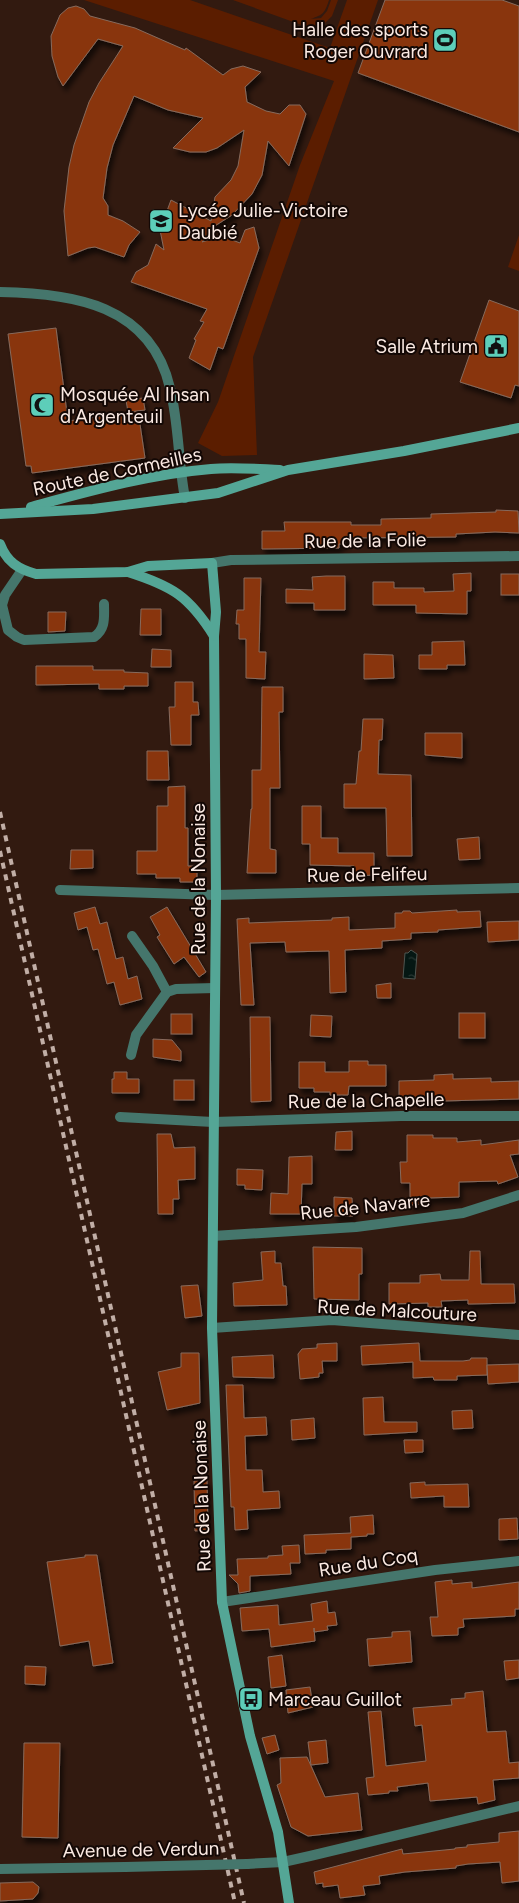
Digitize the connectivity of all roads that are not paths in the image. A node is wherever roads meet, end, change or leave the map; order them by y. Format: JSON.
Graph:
{"nodes":[{"id":1,"x":0,"y":292,"type":"edge"},
{"id":2,"x":519,"y":428,"type":"edge"},
{"id":3,"x":288,"y":470,"type":"junction"},
{"id":4,"x":180,"y":473,"type":"junction"},
{"id":5,"x":185,"y":498,"type":"junction"},
{"id":6,"x":13,"y":512,"type":"junction"},
{"id":7,"x":0,"y":514,"type":"edge"},
{"id":8,"x":0,"y":544,"type":"edge"},
{"id":9,"x":519,"y":556,"type":"edge"},
{"id":10,"x":212,"y":564,"type":"junction"},
{"id":11,"x":22,"y":570,"type":"junction"},
{"id":12,"x":128,"y":572,"type":"junction"},
{"id":13,"x":104,"y":604,"type":"dead end"},
{"id":14,"x":214,"y":636,"type":"junction"},
{"id":15,"x":519,"y":888,"type":"edge"},
{"id":16,"x":60,"y":890,"type":"dead end"},
{"id":17,"x":216,"y":895,"type":"junction"},
{"id":18,"x":132,"y":936,"type":"dead end"},
{"id":19,"x":215,"y":988,"type":"junction"},
{"id":20,"x":167,"y":992,"type":"junction"},
{"id":21,"x":131,"y":1055,"type":"dead end"},
{"id":22,"x":519,"y":1116,"type":"edge"},
{"id":23,"x":120,"y":1117,"type":"dead end"},
{"id":24,"x":213,"y":1122,"type":"junction"},
{"id":25,"x":519,"y":1195,"type":"edge"},
{"id":26,"x":213,"y":1236,"type":"junction"},
{"id":27,"x":212,"y":1328,"type":"junction"},
{"id":28,"x":519,"y":1335,"type":"edge"},
{"id":29,"x":519,"y":1561,"type":"edge"},
{"id":30,"x":222,"y":1602,"type":"junction"},
{"id":31,"x":519,"y":1806,"type":"edge"},
{"id":32,"x":283,"y":1862,"type":"junction"},
{"id":33,"x":0,"y":1869,"type":"edge"},
{"id":34,"x":289,"y":1903,"type":"edge"}],
"edges":[{"from":1,"to":4,"type":"street"},
{"from":2,"to":3,"type":"main road","name":"Route de Cormeilles"},
{"from":3,"to":4,"type":"main road","name":"Route de Cormeilles"},
{"from":3,"to":5,"type":"main road","name":"Route de Cormeilles"},
{"from":4,"to":5,"type":"street"},
{"from":4,"to":6,"type":"main road","name":"Route de Cormeilles"},
{"from":5,"to":6,"type":"main road","name":"Route de Cormeilles"},
{"from":6,"to":7,"type":"main road","name":"Route de Cormeilles"},
{"from":8,"to":11,"type":"main road"},
{"from":9,"to":10,"type":"street","name":"Rue de la Folie"},
{"from":10,"to":12,"type":"main road"},
{"from":10,"to":14,"type":"main road","name":"Rue de la Nonaise"},
{"from":11,"to":12,"type":"main road"},
{"from":11,"to":13,"type":"street"},
{"from":12,"to":14,"type":"main road"},
{"from":14,"to":17,"type":"main road","name":"Rue de la Nonaise"},
{"from":15,"to":17,"type":"street","name":"Rue de Felifeu"},
{"from":16,"to":17,"type":"street","name":"Rue de Felifeu"},
{"from":17,"to":19,"type":"main road","name":"Rue de la Nonaise"},
{"from":18,"to":20,"type":"street"},
{"from":19,"to":20,"type":"street"},
{"from":19,"to":24,"type":"main road","name":"Rue de la Nonaise"},
{"from":20,"to":21,"type":"street"},
{"from":22,"to":24,"type":"street","name":"Rue de la Chapelle"},
{"from":23,"to":24,"type":"street"},
{"from":24,"to":26,"type":"main road","name":"Rue de la Nonaise"},
{"from":25,"to":26,"type":"street","name":"Rue de Navarre"},
{"from":26,"to":27,"type":"main road","name":"Rue de la Nonaise"},
{"from":27,"to":28,"type":"street","name":"Rue de Malcouture"},
{"from":27,"to":30,"type":"main road","name":"Rue de la Nonaise"},
{"from":29,"to":30,"type":"street","name":"Rue du Coq"},
{"from":30,"to":32,"type":"main road","name":"Rue de la Nonaise"},
{"from":31,"to":32,"type":"street","name":"Avenue de Verdun"},
{"from":32,"to":33,"type":"street","name":"Avenue de Verdun","bridge":true},
{"from":32,"to":34,"type":"main road","name":"Rue de la Nonaise"}]}
